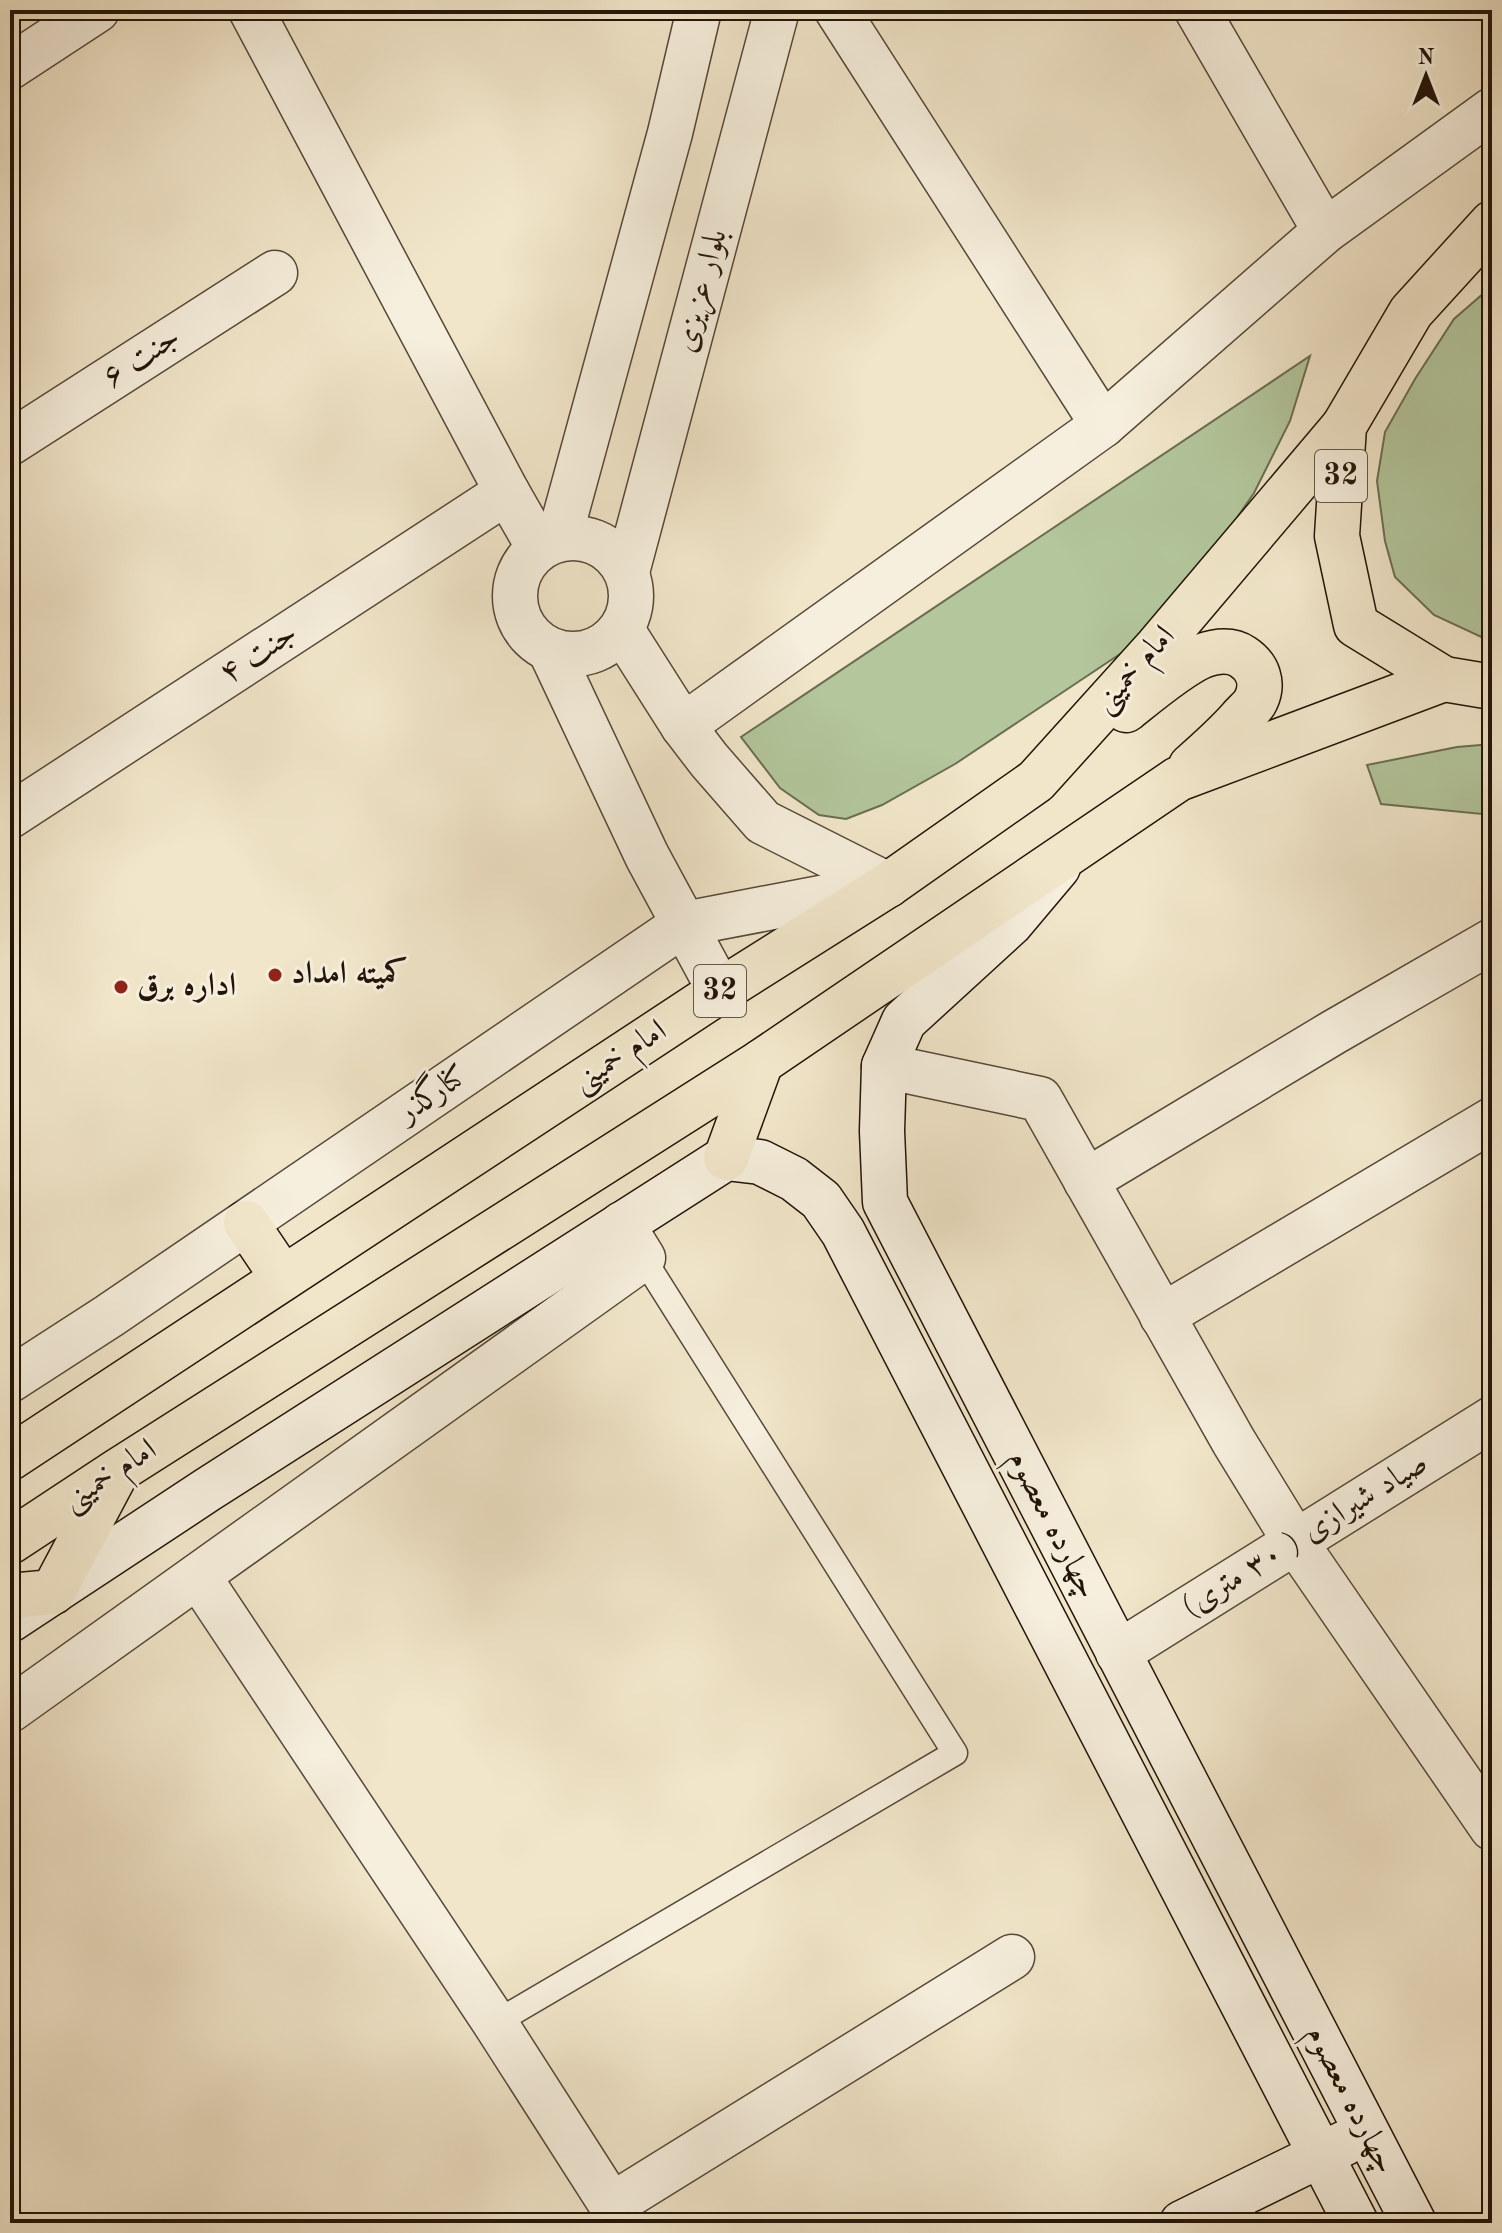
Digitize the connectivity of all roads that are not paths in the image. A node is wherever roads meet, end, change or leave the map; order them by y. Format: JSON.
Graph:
{"nodes":[{"id":1,"x":97,"y":10,"type":"edge"},
{"id":2,"x":251,"y":10,"type":"edge"},
{"id":3,"x":699,"y":10,"type":"edge"},
{"id":4,"x":777,"y":10,"type":"edge"},
{"id":5,"x":837,"y":10,"type":"edge"},
{"id":6,"x":1197,"y":10,"type":"edge"},
{"id":7,"x":10,"y":67,"type":"edge"},
{"id":8,"x":1492,"y":110,"type":"edge"},
{"id":9,"x":1492,"y":223,"type":"edge"},
{"id":10,"x":1325,"y":231,"type":"junction"},
{"id":11,"x":275,"y":273,"type":"dead end"},
{"id":12,"x":1103,"y":425,"type":"junction"},
{"id":13,"x":1344,"y":426,"type":"junction"},
{"id":14,"x":10,"y":443,"type":"edge"},
{"id":15,"x":507,"y":492,"type":"junction"},
{"id":16,"x":549,"y":544,"type":"junction"},
{"id":17,"x":627,"y":572,"type":"junction"},
{"id":18,"x":622,"y":630,"type":"junction"},
{"id":19,"x":550,"y":650,"type":"junction"},
{"id":20,"x":1444,"y":679,"type":"junction"},
{"id":21,"x":1492,"y":687,"type":"edge"},
{"id":22,"x":683,"y":726,"type":"junction"},
{"id":23,"x":1178,"y":779,"type":"junction"},
{"id":24,"x":1036,"y":781,"type":"junction"},
{"id":25,"x":10,"y":816,"type":"edge"},
{"id":26,"x":1070,"y":853,"type":"junction"},
{"id":27,"x":888,"y":885,"type":"junction"},
{"id":28,"x":684,"y":924,"type":"junction"},
{"id":29,"x":1492,"y":941,"type":"edge"},
{"id":30,"x":720,"y":991,"type":"junction"},
{"id":31,"x":761,"y":1062,"type":"junction"},
{"id":32,"x":884,"y":1066,"type":"junction"},
{"id":33,"x":1492,"y":1120,"type":"edge"},
{"id":34,"x":726,"y":1158,"type":"junction"},
{"id":35,"x":1086,"y":1181,"type":"junction"},
{"id":36,"x":885,"y":1202,"type":"junction"},
{"id":37,"x":246,"y":1223,"type":"junction"},
{"id":38,"x":843,"y":1232,"type":"junction"},
{"id":39,"x":633,"y":1241,"type":"junction"},
{"id":40,"x":283,"y":1278,"type":"junction"},
{"id":41,"x":1162,"y":1316,"type":"junction"},
{"id":42,"x":10,"y":1380,"type":"edge"},
{"id":43,"x":1492,"y":1419,"type":"edge"},
{"id":44,"x":10,"y":1458,"type":"edge"},
{"id":45,"x":116,"y":1472,"type":"junction"},
{"id":46,"x":10,"y":1542,"type":"edge"},
{"id":47,"x":1296,"y":1543,"type":"junction"},
{"id":48,"x":198,"y":1576,"type":"junction"},
{"id":49,"x":53,"y":1592,"type":"junction"},
{"id":50,"x":10,"y":1596,"type":"edge"},
{"id":51,"x":10,"y":1620,"type":"edge"},
{"id":52,"x":1118,"y":1653,"type":"junction"},
{"id":53,"x":10,"y":1710,"type":"edge"},
{"id":54,"x":1492,"y":1828,"type":"edge"},
{"id":55,"x":1012,"y":1957,"type":"dead end"},
{"id":56,"x":495,"y":2023,"type":"junction"},
{"id":57,"x":1367,"y":2134,"type":"junction"},
{"id":58,"x":1320,"y":2154,"type":"junction"},
{"id":59,"x":618,"y":2214,"type":"edge"},
{"id":60,"x":1182,"y":2223,"type":"edge"},
{"id":61,"x":1356,"y":2223,"type":"edge"},
{"id":62,"x":1414,"y":2223,"type":"edge"}],
"edges":[{"from":1,"to":7,"type":"street"},
{"from":2,"to":15,"type":"street"},
{"from":3,"to":16,"type":"street"},
{"from":4,"to":17,"type":"street","name":"بلوار عزیزی"},
{"from":5,"to":12,"type":"street"},
{"from":6,"to":10,"type":"street"},
{"from":8,"to":10,"type":"street"},
{"from":9,"to":13,"type":"highway","number":"32"},
{"from":10,"to":12,"type":"street"},
{"from":11,"to":14,"type":"street","name":"جنت ۶"},
{"from":12,"to":22,"type":"street"},
{"from":13,"to":20,"type":"highway","number":"32"},
{"from":13,"to":24,"type":"highway","name":"امام خمینی","number":"32"},
{"from":15,"to":16,"type":"street"},
{"from":15,"to":25,"type":"street","name":"جنت ۴"},
{"from":16,"to":17,"type":"street"},
{"from":16,"to":19,"type":"street"},
{"from":17,"to":18,"type":"street"},
{"from":18,"to":19,"type":"street"},
{"from":18,"to":22,"type":"street"},
{"from":19,"to":28,"type":"street"},
{"from":20,"to":21,"type":"highway","number":"32"},
{"from":20,"to":23,"type":"highway","name":"امام خمینی","number":"32"},
{"from":22,"to":27,"type":"street"},
{"from":23,"to":24,"type":"highway"},
{"from":23,"to":26,"type":"highway","name":"امام خمینی","number":"32"},
{"from":24,"to":27,"type":"highway","name":"امام خمینی","number":"32"},
{"from":26,"to":31,"type":"highway","name":"امام خمینی","number":"32"},
{"from":26,"to":32,"type":"street","name":"چهارده معصوم"},
{"from":27,"to":28,"type":"street","name":"کنارگذر"},
{"from":27,"to":30,"type":"highway","name":"امام خمینی","number":"32"},
{"from":28,"to":30,"type":"street"},
{"from":28,"to":37,"type":"street","name":"کنارگذر"},
{"from":29,"to":35,"type":"street"},
{"from":30,"to":40,"type":"highway","name":"امام خمینی","number":"32"},
{"from":31,"to":34,"type":"highway"},
{"from":31,"to":45,"type":"highway","name":"امام خمینی","number":"32"},
{"from":32,"to":35,"type":"street"},
{"from":32,"to":36,"type":"street","name":"چهارده معصوم"},
{"from":33,"to":41,"type":"street"},
{"from":34,"to":38,"type":"street","name":"چهارده معصوم"},
{"from":34,"to":39,"type":"street"},
{"from":35,"to":41,"type":"street"},
{"from":36,"to":38,"type":"street"},
{"from":36,"to":52,"type":"street","name":"چهارده معصوم"},
{"from":37,"to":40,"type":"highway"},
{"from":37,"to":42,"type":"street","name":"کنارگذر"},
{"from":38,"to":58,"type":"street","name":"چهارده معصوم"},
{"from":39,"to":48,"type":"street"},
{"from":39,"to":49,"type":"street"},
{"from":39,"to":56,"type":"lane"},
{"from":40,"to":44,"type":"highway","name":"امام خمینی","number":"32"},
{"from":41,"to":47,"type":"street"},
{"from":43,"to":47,"type":"street","name":"صیاد شیرازی ( ۳۰ متری)"},
{"from":45,"to":46,"type":"highway","name":"امام خمینی","number":"32"},
{"from":45,"to":49,"type":"highway"},
{"from":47,"to":52,"type":"street","name":"صیاد شیرازی ( ۳۰ متری)"},
{"from":47,"to":54,"type":"street"},
{"from":48,"to":53,"type":"street"},
{"from":48,"to":56,"type":"street"},
{"from":49,"to":50,"type":"highway"},
{"from":49,"to":51,"type":"street"},
{"from":52,"to":57,"type":"street","name":"چهارده معصوم"},
{"from":55,"to":59,"type":"street"},
{"from":56,"to":59,"type":"street"},
{"from":57,"to":58,"type":"street"},
{"from":57,"to":62,"type":"street","name":"چهارده معصوم"},
{"from":58,"to":60,"type":"street"},
{"from":58,"to":61,"type":"street","name":"چهارده معصوم"}]}
